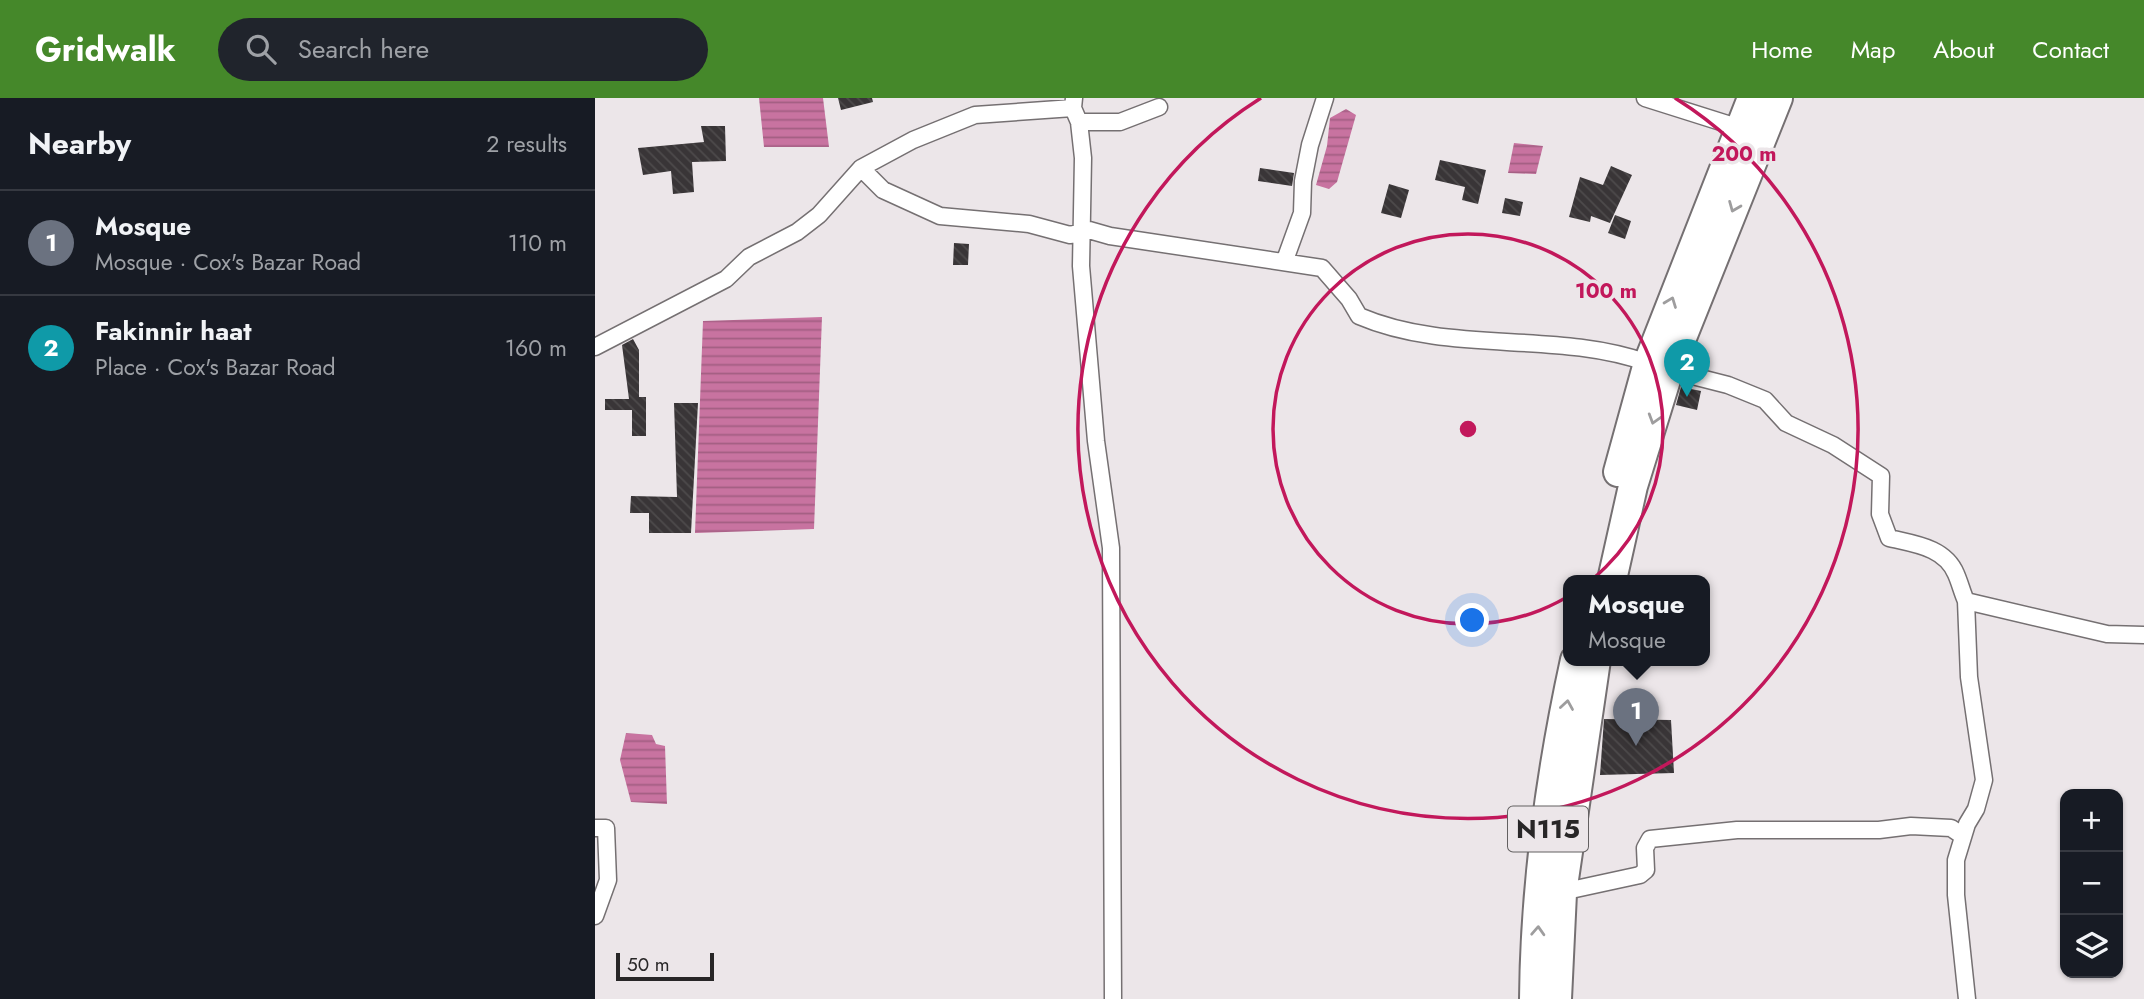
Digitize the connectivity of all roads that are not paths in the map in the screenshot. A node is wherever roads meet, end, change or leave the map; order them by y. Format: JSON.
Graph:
{"nodes":[{"id":1,"x":1325,"y":98,"type":"edge"},
{"id":2,"x":1645,"y":98,"type":"edge"},
{"id":3,"x":1752,"y":98,"type":"edge"},
{"id":4,"x":1778,"y":98,"type":"edge"},
{"id":5,"x":1159,"y":107,"type":"dead end"},
{"id":6,"x":1075,"y":109,"type":"edge"},
{"id":7,"x":1740,"y":128,"type":"junction"},
{"id":8,"x":861,"y":168,"type":"junction"},
{"id":9,"x":1080,"y":234,"type":"junction"},
{"id":10,"x":1285,"y":260,"type":"junction"},
{"id":11,"x":595,"y":347,"type":"edge"},
{"id":12,"x":1659,"y":367,"type":"junction"},
{"id":13,"x":1594,"y":575,"type":"edge"},
{"id":14,"x":1613,"y":575,"type":"edge"},
{"id":15,"x":1966,"y":601,"type":"junction"},
{"id":16,"x":2144,"y":635,"type":"edge"},
{"id":17,"x":1574,"y":666,"type":"edge"},
{"id":18,"x":1595,"y":666,"type":"edge"},
{"id":19,"x":595,"y":828,"type":"edge"},
{"id":20,"x":1963,"y":836,"type":"junction"},
{"id":21,"x":1551,"y":892,"type":"junction"},
{"id":22,"x":595,"y":916,"type":"edge"},
{"id":23,"x":1113,"y":999,"type":"edge"},
{"id":24,"x":1534,"y":999,"type":"edge"},
{"id":25,"x":1557,"y":999,"type":"edge"},
{"id":26,"x":1967,"y":999,"type":"edge"}],
"edges":[{"from":1,"to":10,"type":"street"},
{"from":2,"to":7,"type":"street"},
{"from":3,"to":7,"type":"highway"},
{"from":4,"to":12,"type":"highway","one_way":true},
{"from":5,"to":6,"type":"street"},
{"from":6,"to":8,"type":"street"},
{"from":6,"to":9,"type":"street"},
{"from":12,"to":7,"type":"highway","one_way":true},
{"from":8,"to":9,"type":"street"},
{"from":8,"to":11,"type":"street"},
{"from":9,"to":10,"type":"street"},
{"from":9,"to":23,"type":"street"},
{"from":10,"to":12,"type":"street"},
{"from":12,"to":13,"type":"highway"},
{"from":12,"to":14,"type":"highway","one_way":true},
{"from":12,"to":15,"type":"street"},
{"from":15,"to":16,"type":"street"},
{"from":15,"to":20,"type":"street"},
{"from":21,"to":17,"type":"highway","number":"N115","one_way":true},
{"from":18,"to":21,"type":"highway","number":"N115"},
{"from":19,"to":22,"type":"street"},
{"from":20,"to":21,"type":"street"},
{"from":20,"to":26,"type":"street"},
{"from":24,"to":21,"type":"highway","number":"N115","one_way":true},
{"from":21,"to":25,"type":"highway","number":"N115"}]}
